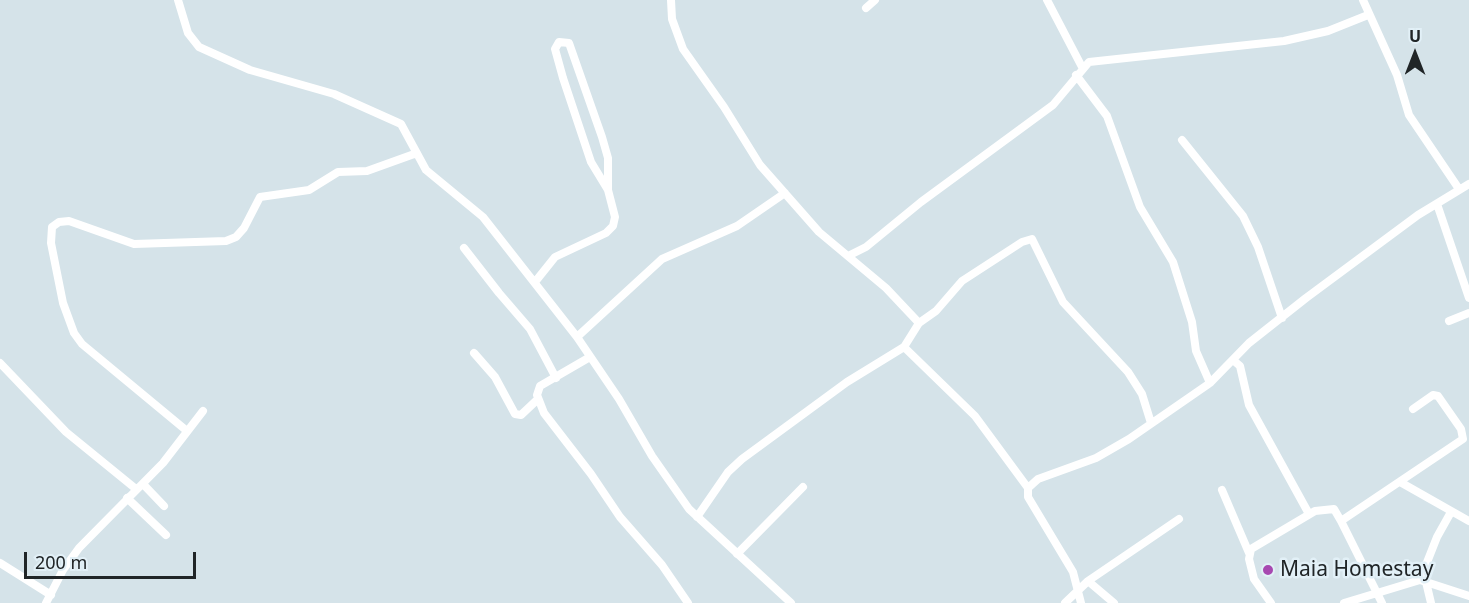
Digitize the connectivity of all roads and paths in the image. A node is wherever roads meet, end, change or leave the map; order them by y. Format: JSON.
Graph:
{"nodes":[{"id":1,"x":178,"y":0,"type":"edge"},
{"id":2,"x":671,"y":0,"type":"edge"},
{"id":3,"x":875,"y":0,"type":"edge"},
{"id":4,"x":1047,"y":0,"type":"edge"},
{"id":5,"x":1363,"y":0,"type":"edge"},
{"id":6,"x":866,"y":8,"type":"dead end"},
{"id":7,"x":1368,"y":15,"type":"junction"},
{"id":8,"x":1082,"y":67,"type":"junction"},
{"id":9,"x":1076,"y":75,"type":"junction"},
{"id":10,"x":1182,"y":140,"type":"dead end"},
{"id":11,"x":417,"y":153,"type":"junction"},
{"id":12,"x":1469,"y":184,"type":"edge"},
{"id":13,"x":1459,"y":189,"type":"junction"},
{"id":14,"x":608,"y":190,"type":"junction"},
{"id":15,"x":785,"y":193,"type":"junction"},
{"id":16,"x":1437,"y":204,"type":"junction"},
{"id":17,"x":465,"y":248,"type":"dead end"},
{"id":18,"x":848,"y":256,"type":"junction"},
{"id":19,"x":535,"y":282,"type":"junction"},
{"id":20,"x":1469,"y":298,"type":"edge"},
{"id":21,"x":1469,"y":313,"type":"edge"},
{"id":22,"x":1282,"y":318,"type":"junction"},
{"id":23,"x":1449,"y":321,"type":"dead end"},
{"id":24,"x":919,"y":323,"type":"junction"},
{"id":25,"x":577,"y":337,"type":"junction"},
{"id":26,"x":904,"y":347,"type":"junction"},
{"id":27,"x":474,"y":353,"type":"dead end"},
{"id":28,"x":590,"y":357,"type":"junction"},
{"id":29,"x":1233,"y":360,"type":"junction"},
{"id":30,"x":0,"y":363,"type":"edge"},
{"id":31,"x":556,"y":378,"type":"junction"},
{"id":32,"x":1210,"y":382,"type":"junction"},
{"id":33,"x":538,"y":399,"type":"junction"},
{"id":34,"x":1413,"y":409,"type":"dead end"},
{"id":35,"x":203,"y":411,"type":"dead end"},
{"id":36,"x":1151,"y":423,"type":"junction"},
{"id":37,"x":187,"y":431,"type":"junction"},
{"id":38,"x":1400,"y":482,"type":"junction"},
{"id":39,"x":140,"y":487,"type":"junction"},
{"id":40,"x":803,"y":487,"type":"dead end"},
{"id":41,"x":1028,"y":488,"type":"junction"},
{"id":42,"x":1222,"y":490,"type":"dead end"},
{"id":43,"x":128,"y":498,"type":"junction"},
{"id":44,"x":164,"y":506,"type":"dead end"},
{"id":45,"x":1451,"y":512,"type":"junction"},
{"id":46,"x":1309,"y":513,"type":"junction"},
{"id":47,"x":697,"y":517,"type":"junction"},
{"id":48,"x":1179,"y":519,"type":"dead end"},
{"id":49,"x":1341,"y":521,"type":"junction"},
{"id":50,"x":1469,"y":521,"type":"edge"},
{"id":51,"x":166,"y":535,"type":"dead end"},
{"id":52,"x":1249,"y":553,"type":"junction"},
{"id":53,"x":737,"y":554,"type":"junction"},
{"id":54,"x":0,"y":563,"type":"edge"},
{"id":55,"x":1088,"y":581,"type":"junction"},
{"id":56,"x":1423,"y":581,"type":"junction"},
{"id":57,"x":1079,"y":589,"type":"junction"},
{"id":58,"x":1378,"y":592,"type":"junction"},
{"id":59,"x":51,"y":595,"type":"junction"},
{"id":60,"x":1469,"y":596,"type":"edge"},
{"id":61,"x":46,"y":603,"type":"edge"},
{"id":62,"x":687,"y":603,"type":"edge"},
{"id":63,"x":791,"y":603,"type":"edge"},
{"id":64,"x":1065,"y":603,"type":"edge"},
{"id":65,"x":1081,"y":603,"type":"edge"},
{"id":66,"x":1114,"y":603,"type":"edge"},
{"id":67,"x":1271,"y":603,"type":"edge"},
{"id":68,"x":1344,"y":603,"type":"edge"},
{"id":69,"x":1382,"y":603,"type":"edge"},
{"id":70,"x":1431,"y":603,"type":"edge"}],
"edges":[{"from":1,"to":11,"type":"street"},
{"from":2,"to":15,"type":"street"},
{"from":3,"to":6,"type":"street"},
{"from":4,"to":8,"type":"street"},
{"from":5,"to":7,"type":"street"},
{"from":7,"to":8,"type":"street"},
{"from":7,"to":13,"type":"street"},
{"from":8,"to":9,"type":"street"},
{"from":9,"to":18,"type":"street"},
{"from":9,"to":32,"type":"street"},
{"from":10,"to":22,"type":"street"},
{"from":11,"to":19,"type":"street"},
{"from":11,"to":37,"type":"street"},
{"from":12,"to":13,"type":"street"},
{"from":13,"to":16,"type":"street"},
{"from":14,"to":14,"type":"street"},
{"from":14,"to":19,"type":"street"},
{"from":15,"to":18,"type":"street"},
{"from":15,"to":25,"type":"street"},
{"from":16,"to":20,"type":"street"},
{"from":16,"to":22,"type":"street"},
{"from":17,"to":31,"type":"street"},
{"from":18,"to":24,"type":"street"},
{"from":19,"to":25,"type":"street"},
{"from":21,"to":23,"type":"street"},
{"from":22,"to":29,"type":"street"},
{"from":24,"to":26,"type":"street"},
{"from":24,"to":36,"type":"street"},
{"from":25,"to":28,"type":"street"},
{"from":26,"to":41,"type":"street"},
{"from":26,"to":47,"type":"street"},
{"from":27,"to":33,"type":"street"},
{"from":28,"to":31,"type":"street"},
{"from":28,"to":47,"type":"street"},
{"from":29,"to":32,"type":"street"},
{"from":29,"to":46,"type":"street"},
{"from":30,"to":39,"type":"street"},
{"from":31,"to":33,"type":"street"},
{"from":32,"to":36,"type":"street"},
{"from":33,"to":62,"type":"street"},
{"from":34,"to":38,"type":"street"},
{"from":35,"to":37,"type":"street"},
{"from":36,"to":41,"type":"street"},
{"from":37,"to":39,"type":"street"},
{"from":38,"to":45,"type":"street"},
{"from":38,"to":49,"type":"street"},
{"from":39,"to":43,"type":"street"},
{"from":39,"to":44,"type":"street"},
{"from":40,"to":53,"type":"street"},
{"from":41,"to":57,"type":"street"},
{"from":42,"to":52,"type":"street"},
{"from":43,"to":51,"type":"street"},
{"from":43,"to":59,"type":"street"},
{"from":45,"to":50,"type":"street"},
{"from":45,"to":56,"type":"street"},
{"from":46,"to":49,"type":"street"},
{"from":46,"to":52,"type":"street"},
{"from":47,"to":53,"type":"street"},
{"from":48,"to":55,"type":"street"},
{"from":49,"to":58,"type":"street"},
{"from":52,"to":67,"type":"street"},
{"from":53,"to":63,"type":"street"},
{"from":54,"to":59,"type":"street"},
{"from":55,"to":57,"type":"street"},
{"from":55,"to":66,"type":"street"},
{"from":56,"to":58,"type":"street"},
{"from":56,"to":60,"type":"street"},
{"from":56,"to":70,"type":"street"},
{"from":57,"to":64,"type":"street"},
{"from":57,"to":65,"type":"street"},
{"from":58,"to":68,"type":"street"},
{"from":58,"to":69,"type":"street"},
{"from":59,"to":61,"type":"street"}]}
